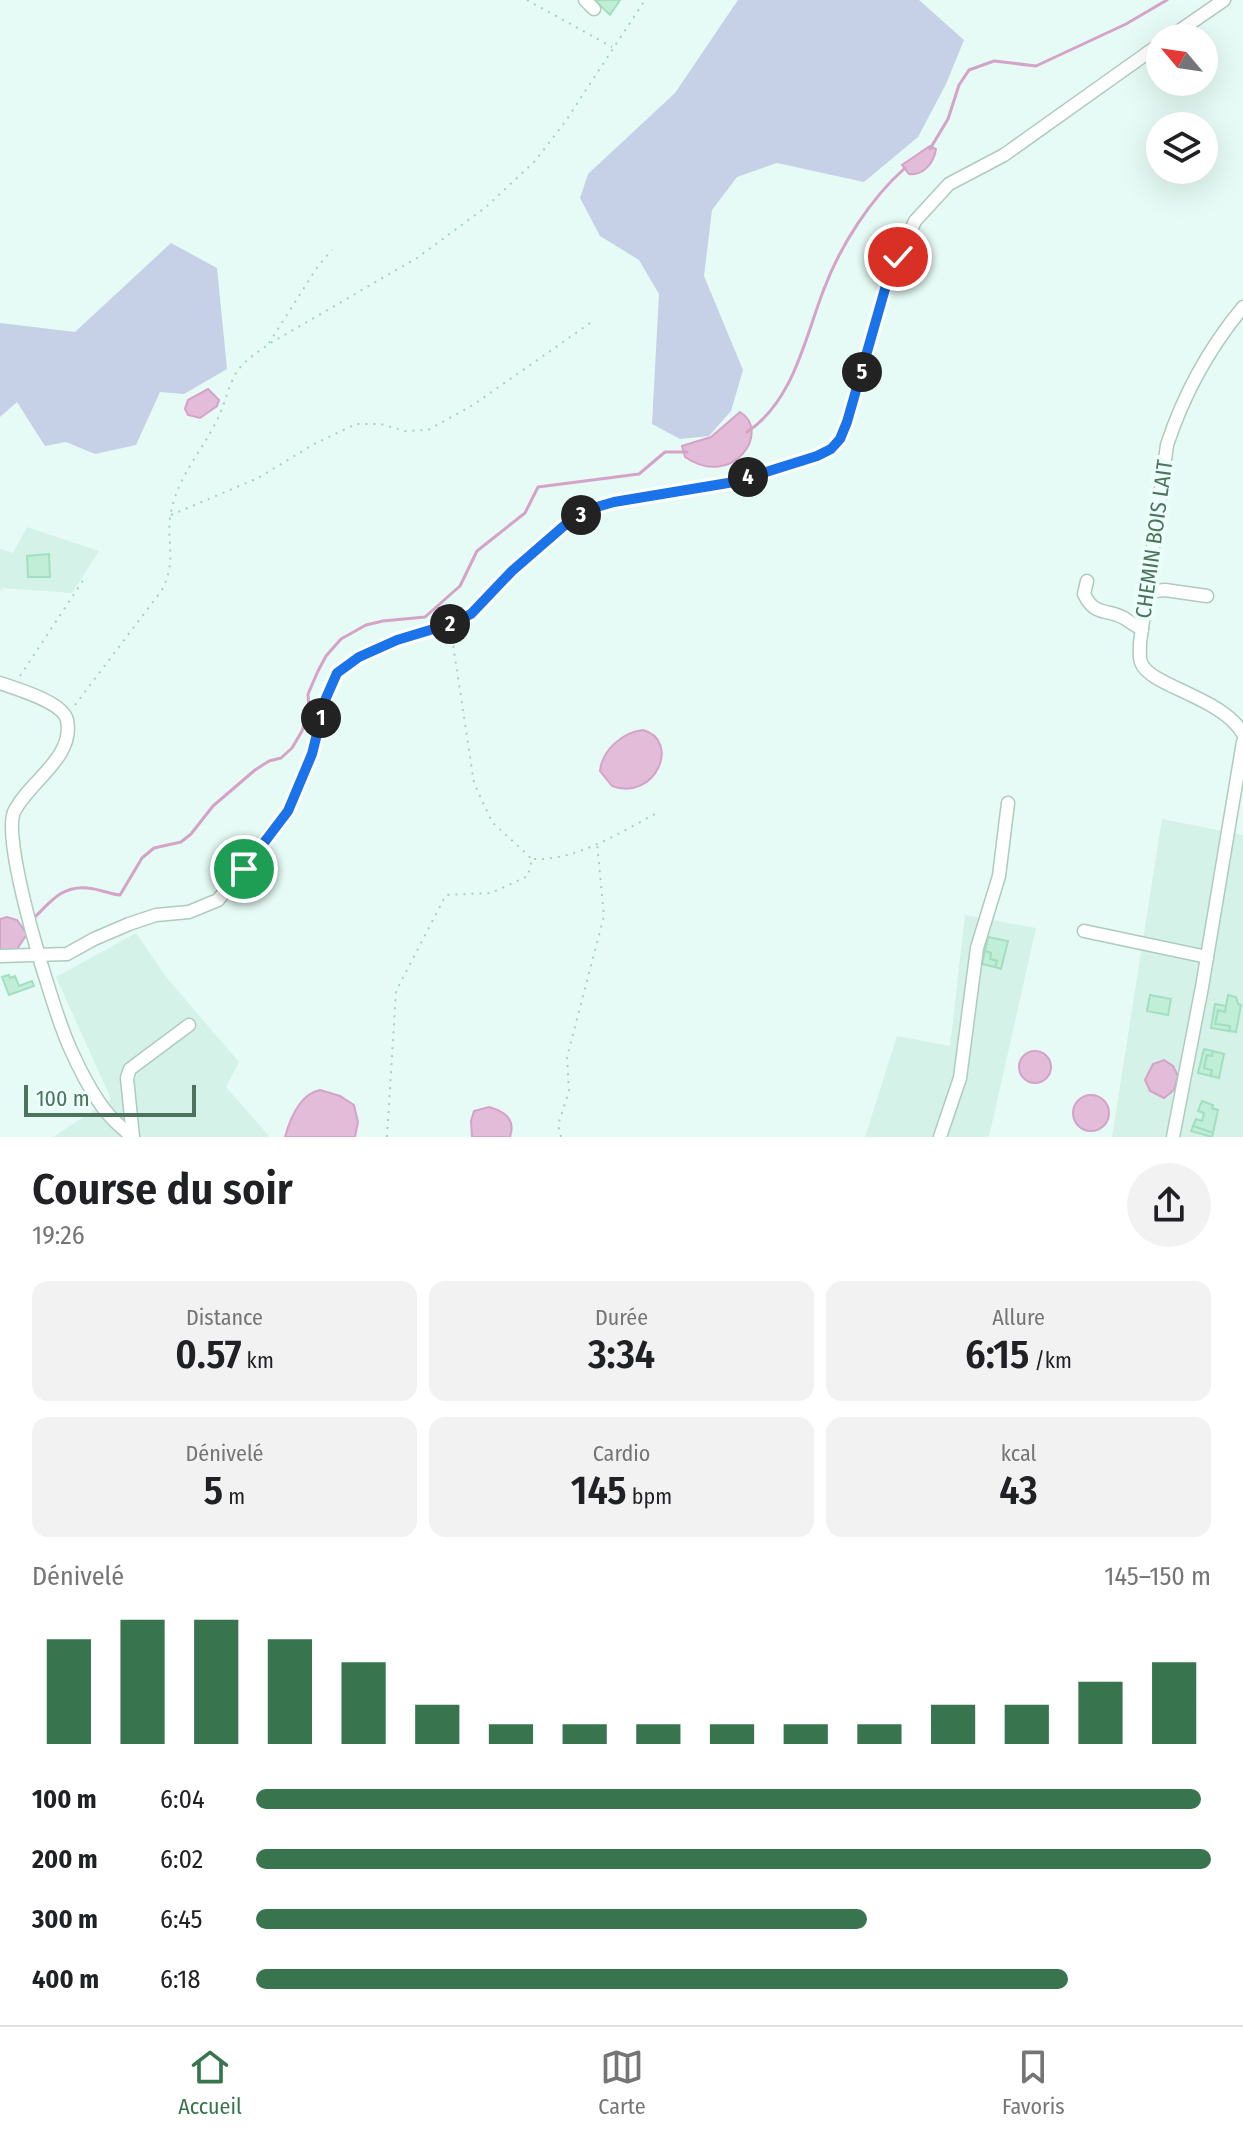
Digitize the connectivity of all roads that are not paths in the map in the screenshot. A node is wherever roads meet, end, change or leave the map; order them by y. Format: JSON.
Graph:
{"nodes":[{"id":1,"x":1224,"y":0,"type":"edge"},
{"id":2,"x":1189,"y":24,"type":"edge"},
{"id":3,"x":1146,"y":54,"type":"edge"},
{"id":4,"x":1243,"y":307,"type":"edge"},
{"id":5,"x":1087,"y":581,"type":"dead end"},
{"id":6,"x":1146,"y":592,"type":"junction"},
{"id":7,"x":1207,"y":596,"type":"dead end"},
{"id":8,"x":1142,"y":629,"type":"junction"},
{"id":9,"x":6,"y":685,"type":"edge"},
{"id":10,"x":1243,"y":715,"type":"edge"},
{"id":11,"x":1242,"y":735,"type":"edge"},
{"id":12,"x":1008,"y":803,"type":"dead end"},
{"id":13,"x":1084,"y":931,"type":"dead end"},
{"id":14,"x":39,"y":954,"type":"junction"},
{"id":15,"x":0,"y":956,"type":"edge"},
{"id":16,"x":1207,"y":957,"type":"junction"},
{"id":17,"x":189,"y":1025,"type":"dead end"},
{"id":18,"x":133,"y":1137,"type":"edge"},
{"id":19,"x":940,"y":1137,"type":"edge"},
{"id":20,"x":1173,"y":1137,"type":"edge"}],
"edges":[{"from":1,"to":2,"type":"street"},
{"from":3,"to":14,"type":"street"},
{"from":4,"to":6,"type":"street","name":"CHEMIN BOIS LAIT"},
{"from":5,"to":8,"type":"street"},
{"from":6,"to":7,"type":"street"},
{"from":6,"to":8,"type":"street","name":"CHEMIN BOIS LAIT"},
{"from":8,"to":11,"type":"street","name":"CHEMIN BOIS LAIT"},
{"from":9,"to":14,"type":"street"},
{"from":10,"to":11,"type":"street"},
{"from":11,"to":16,"type":"street"},
{"from":12,"to":19,"type":"street"},
{"from":13,"to":16,"type":"street"},
{"from":14,"to":15,"type":"street"},
{"from":14,"to":18,"type":"street"},
{"from":16,"to":20,"type":"street"},
{"from":17,"to":18,"type":"street"}]}
